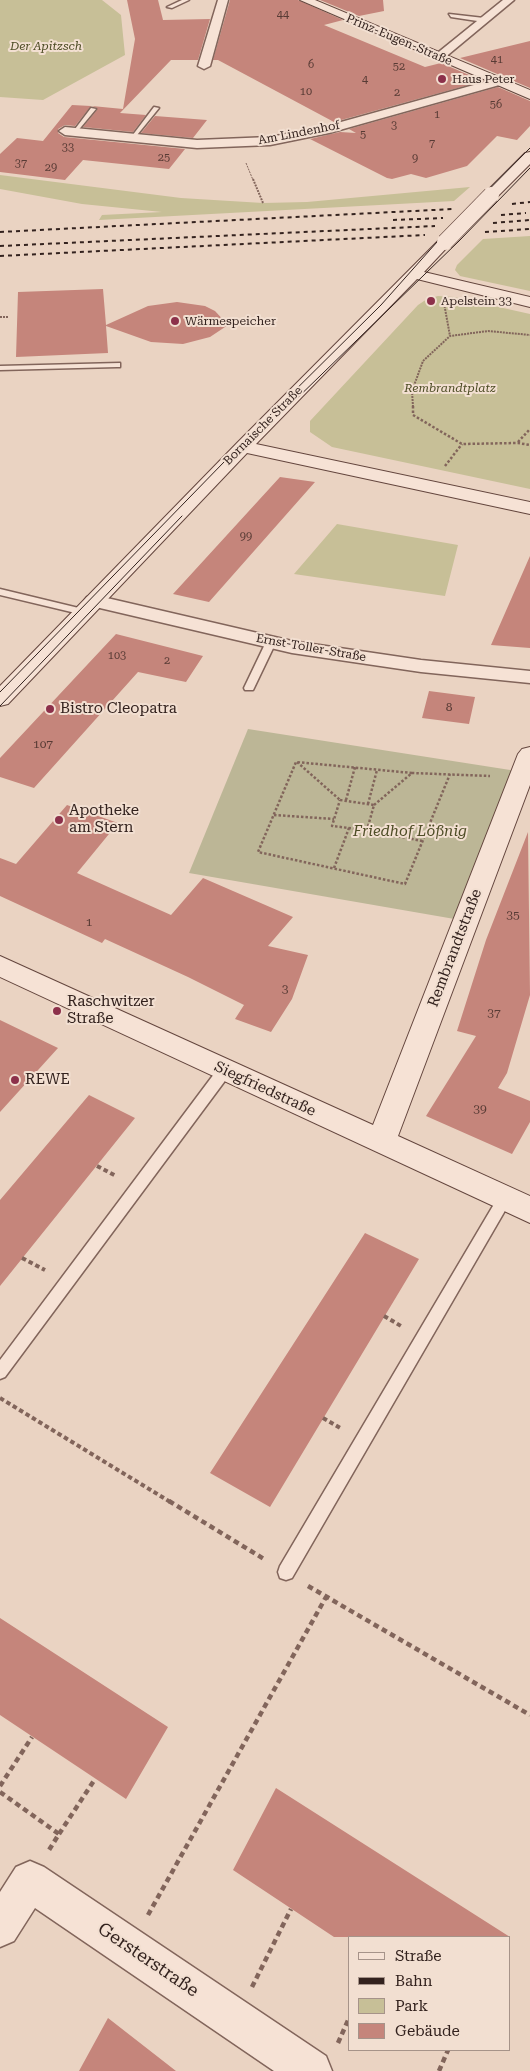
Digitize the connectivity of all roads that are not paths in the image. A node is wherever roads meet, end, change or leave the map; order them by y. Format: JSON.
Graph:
{"nodes":[{"id":1,"x":186,"y":0,"type":"edge"},
{"id":2,"x":223,"y":0,"type":"edge"},
{"id":3,"x":306,"y":0,"type":"edge"},
{"id":4,"x":509,"y":0,"type":"edge"},
{"id":5,"x":170,"y":7,"type":"dead end"},
{"id":6,"x":451,"y":15,"type":"dead end"},
{"id":7,"x":484,"y":20,"type":"junction"},
{"id":8,"x":439,"y":57,"type":"junction"},
{"id":9,"x":204,"y":66,"type":"dead end"},
{"id":10,"x":499,"y":82,"type":"junction"},
{"id":11,"x":526,"y":95,"type":"edge"},
{"id":12,"x":156,"y":108,"type":"dead end"},
{"id":13,"x":94,"y":109,"type":"dead end"},
{"id":14,"x":69,"y":132,"type":"joint"},
{"id":15,"x":131,"y":139,"type":"junction"},
{"id":16,"x":530,"y":156,"type":"edge"},
{"id":17,"x":410,"y":279,"type":"junction"},
{"id":18,"x":523,"y":301,"type":"edge"},
{"id":19,"x":117,"y":365,"type":"dead end"},
{"id":20,"x":0,"y":368,"type":"edge"},
{"id":21,"x":243,"y":447,"type":"junction"},
{"id":22,"x":530,"y":508,"type":"edge"},
{"id":23,"x":0,"y":592,"type":"edge"},
{"id":24,"x":89,"y":606,"type":"junction"},
{"id":25,"x":270,"y":642,"type":"junction"},
{"id":26,"x":530,"y":678,"type":"edge"},
{"id":27,"x":248,"y":688,"type":"dead end"},
{"id":28,"x":0,"y":699,"type":"edge"},
{"id":29,"x":530,"y":754,"type":"edge"},
{"id":30,"x":0,"y":966,"type":"edge"},
{"id":31,"x":225,"y":1070,"type":"junction"},
{"id":32,"x":381,"y":1142,"type":"junction"},
{"id":33,"x":505,"y":1198,"type":"junction"},
{"id":34,"x":530,"y":1210,"type":"edge"},
{"id":35,"x":0,"y":1372,"type":"edge"},
{"id":36,"x":286,"y":1572,"type":"road end"},
{"id":37,"x":0,"y":1926,"type":"edge"},
{"id":38,"x":311,"y":2071,"type":"edge"}],
"edges":[{"from":1,"to":5,"type":"lane"},
{"from":2,"to":9,"type":"street"},
{"from":3,"to":8,"type":"main road","name":"Prinz-Eugen-Straße"},
{"from":4,"to":7,"type":"street"},
{"from":6,"to":7,"type":"lane"},
{"from":7,"to":8,"type":"street"},
{"from":8,"to":10,"type":"main road","name":"Prinz-Eugen-Straße"},
{"from":10,"to":11,"type":"main road","name":"Prinz-Eugen-Straße"},
{"from":10,"to":15,"type":"street","name":"Am Lindenhof"},
{"from":12,"to":15,"type":"lane"},
{"from":13,"to":14,"type":"lane"},
{"from":14,"to":15,"type":"street","name":"Am Lindenhof"},
{"from":16,"to":17,"type":"main road","name":"Bornaische Straße","bridge":true},
{"from":17,"to":18,"type":"main road"},
{"from":17,"to":18,"type":"main road"},
{"from":17,"to":21,"type":"main road","name":"Bornaische Straße"},
{"from":19,"to":20,"type":"lane"},
{"from":21,"to":22,"type":"main road"},
{"from":21,"to":24,"type":"main road","name":"Bornaische Straße"},
{"from":23,"to":24,"type":"lane"},
{"from":24,"to":25,"type":"street","name":"Ernst-Toller-Straße"},
{"from":24,"to":28,"type":"main road","name":"Bornaische Straße"},
{"from":25,"to":26,"type":"street","name":"Ernst-Toller-Straße"},
{"from":25,"to":27,"type":"lane"},
{"from":29,"to":32,"type":"main road","name":"Rembrandtstraße"},
{"from":30,"to":31,"type":"main road","name":"Siegfriedstraße"},
{"from":31,"to":32,"type":"main road","name":"Siegfriedstraße"},
{"from":31,"to":35,"type":"lane"},
{"from":32,"to":33,"type":"main road","name":"Siegfriedstraße"},
{"from":33,"to":34,"type":"main road","name":"Siegfriedstraße"},
{"from":33,"to":36,"type":"lane"},
{"from":37,"to":38,"type":"street","name":"Gersterstraße"}]}
